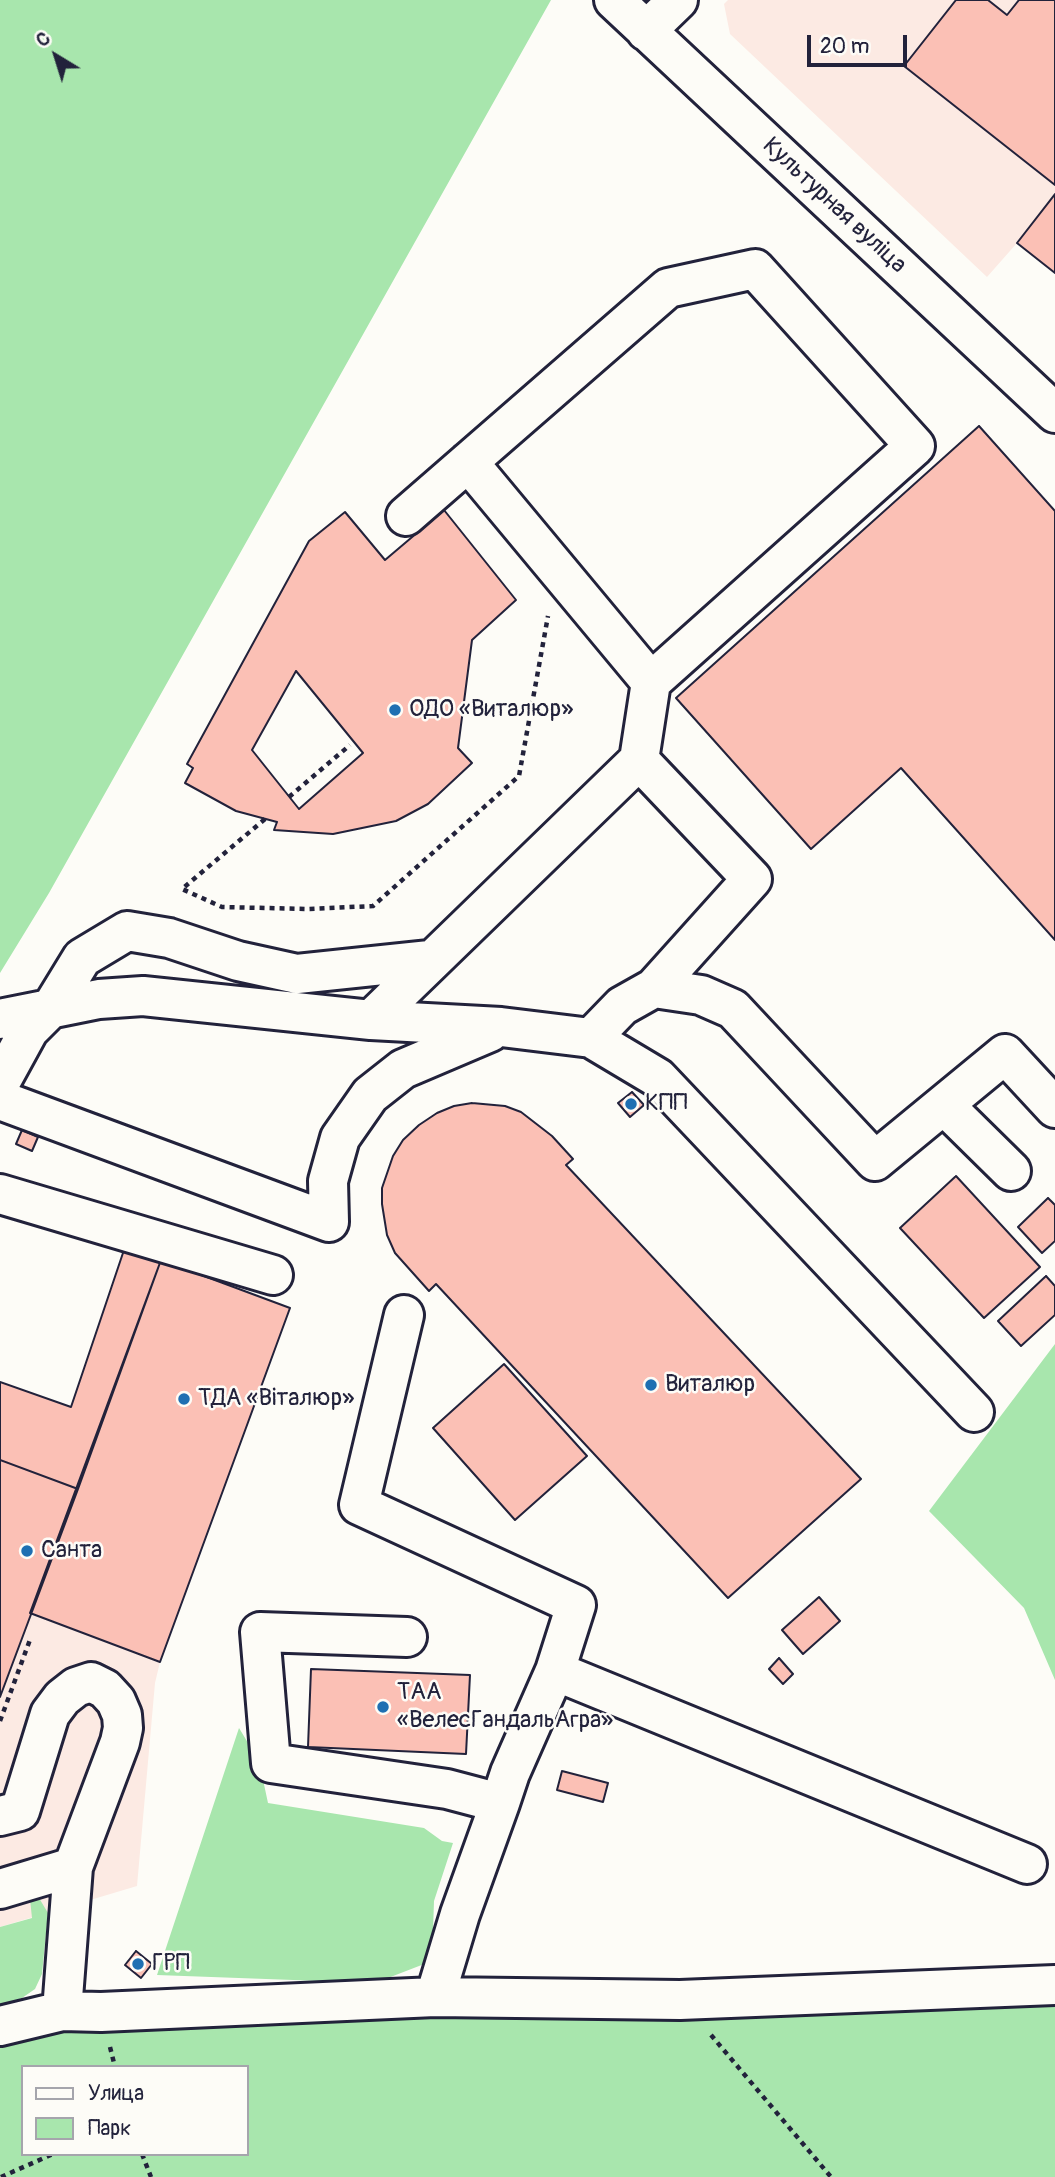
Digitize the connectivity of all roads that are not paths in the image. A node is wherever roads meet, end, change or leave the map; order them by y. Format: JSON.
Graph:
{"nodes":[{"id":1,"x":614,"y":0,"type":"edge"},
{"id":2,"x":678,"y":0,"type":"edge"},
{"id":3,"x":646,"y":32,"type":"junction"},
{"id":4,"x":1055,"y":413,"type":"edge"},
{"id":5,"x":468,"y":462,"type":"junction"},
{"id":6,"x":406,"y":516,"type":"dead end"},
{"id":7,"x":651,"y":682,"type":"junction"},
{"id":8,"x":639,"y":760,"type":"junction"},
{"id":9,"x":430,"y":960,"type":"junction"},
{"id":10,"x":654,"y":988,"type":"junction"},
{"id":11,"x":52,"y":1007,"type":"junction"},
{"id":12,"x":0,"y":1019,"type":"edge"},
{"id":13,"x":371,"y":1020,"type":"junction"},
{"id":14,"x":501,"y":1027,"type":"junction"},
{"id":15,"x":591,"y":1038,"type":"junction"},
{"id":16,"x":0,"y":1083,"type":"edge"},
{"id":17,"x":0,"y":1100,"type":"edge"},
{"id":18,"x":944,"y":1105,"type":"junction"},
{"id":19,"x":1055,"y":1108,"type":"edge"},
{"id":20,"x":1011,"y":1171,"type":"dead end"},
{"id":21,"x":0,"y":1194,"type":"edge"},
{"id":22,"x":272,"y":1275,"type":"dead end"},
{"id":23,"x":404,"y":1315,"type":"dead end"},
{"id":24,"x":974,"y":1412,"type":"dead end"},
{"id":25,"x":407,"y":1637,"type":"dead end"},
{"id":26,"x":555,"y":1671,"type":"junction"},
{"id":27,"x":500,"y":1803,"type":"junction"},
{"id":28,"x":0,"y":1816,"type":"edge"},
{"id":29,"x":1027,"y":1864,"type":"dead end"},
{"id":30,"x":73,"y":1867,"type":"junction"},
{"id":31,"x":0,"y":1889,"type":"edge"},
{"id":32,"x":1055,"y":1985,"type":"edge"},
{"id":33,"x":435,"y":1997,"type":"junction"},
{"id":34,"x":62,"y":2011,"type":"junction"},
{"id":35,"x":0,"y":2026,"type":"edge"}],
"edges":[{"from":1,"to":3,"type":"street","name":"Культурная вуліца"},
{"from":2,"to":3,"type":"street"},
{"from":3,"to":4,"type":"street","name":"Культурная вуліца"},
{"from":5,"to":6,"type":"street"},
{"from":5,"to":7,"type":"street"},
{"from":5,"to":7,"type":"street"},
{"from":7,"to":8,"type":"street"},
{"from":8,"to":9,"type":"street"},
{"from":8,"to":10,"type":"street"},
{"from":9,"to":11,"type":"street"},
{"from":9,"to":13,"type":"street"},
{"from":10,"to":15,"type":"street"},
{"from":10,"to":18,"type":"street"},
{"from":11,"to":12,"type":"street"},
{"from":11,"to":13,"type":"street"},
{"from":11,"to":16,"type":"street"},
{"from":13,"to":14,"type":"street"},
{"from":14,"to":15,"type":"street"},
{"from":14,"to":17,"type":"street"},
{"from":15,"to":24,"type":"street"},
{"from":18,"to":19,"type":"street"},
{"from":18,"to":20,"type":"street"},
{"from":21,"to":22,"type":"street"},
{"from":23,"to":26,"type":"street"},
{"from":25,"to":27,"type":"street"},
{"from":26,"to":27,"type":"street"},
{"from":26,"to":29,"type":"street"},
{"from":27,"to":33,"type":"street"},
{"from":28,"to":30,"type":"street"},
{"from":30,"to":31,"type":"street"},
{"from":30,"to":34,"type":"street"},
{"from":32,"to":33,"type":"street"},
{"from":33,"to":34,"type":"street"},
{"from":34,"to":35,"type":"street"}]}
